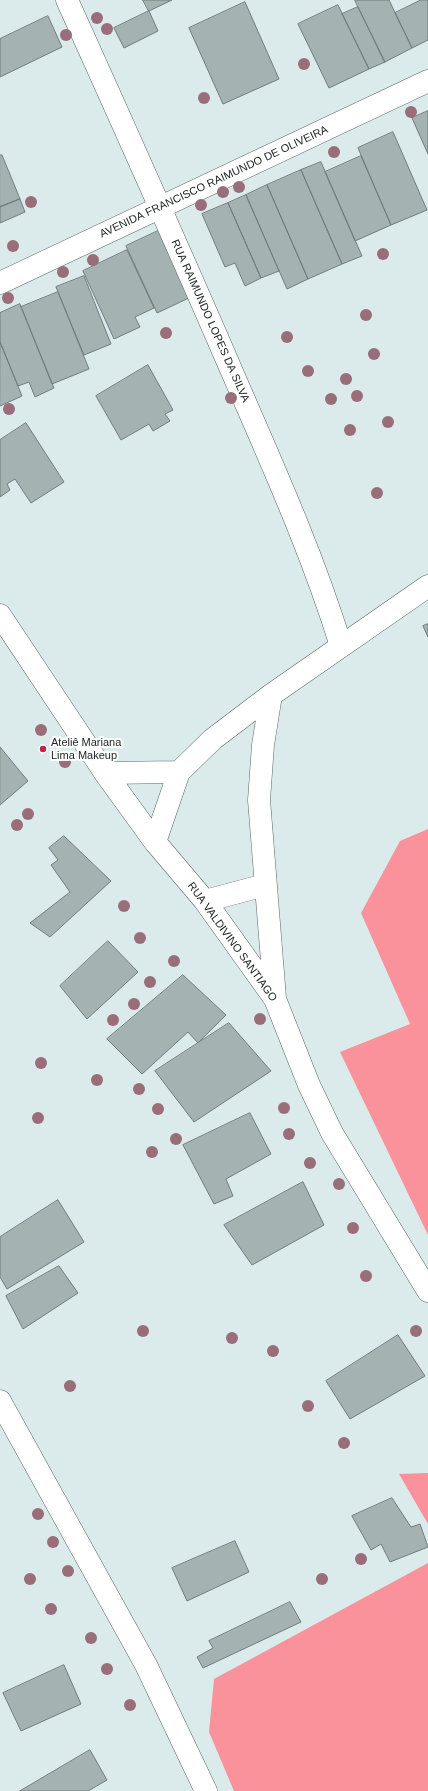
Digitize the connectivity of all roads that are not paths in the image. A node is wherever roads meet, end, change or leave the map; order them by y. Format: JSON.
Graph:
{"nodes":[{"id":1,"x":67,"y":0,"type":"edge"},
{"id":2,"x":428,"y":81,"type":"edge"},
{"id":3,"x":161,"y":208,"type":"junction"},
{"id":4,"x":0,"y":283,"type":"edge"},
{"id":5,"x":428,"y":586,"type":"edge"},
{"id":6,"x":0,"y":615,"type":"edge"},
{"id":7,"x":342,"y":646,"type":"junction"},
{"id":8,"x":271,"y":695,"type":"junction"},
{"id":9,"x":179,"y":772,"type":"junction"},
{"id":10,"x":105,"y":773,"type":"junction"},
{"id":11,"x":155,"y":842,"type":"junction"},
{"id":12,"x":265,"y":884,"type":"junction"},
{"id":13,"x":205,"y":901,"type":"junction"},
{"id":14,"x":275,"y":999,"type":"junction"},
{"id":15,"x":428,"y":1291,"type":"edge"},
{"id":16,"x":0,"y":1401,"type":"edge"},
{"id":17,"x":206,"y":1791,"type":"edge"}],
"edges":[{"from":1,"to":3,"type":"street","name":"RUA RAIMUNDO LOPES DA SILVA"},
{"from":2,"to":3,"type":"street","name":"AVENIDA FRANCISCO RAIMUNDO DE OLIVEIRA"},
{"from":3,"to":4,"type":"street","name":"AVENIDA FRANCISCO RAIMUNDO DE OLIVEIRA"},
{"from":3,"to":7,"type":"street","name":"RUA RAIMUNDO LOPES DA SILVA"},
{"from":5,"to":7,"type":"street"},
{"from":6,"to":10,"type":"street","name":"RUA VALDIVINO SANTIAGO"},
{"from":7,"to":8,"type":"street"},
{"from":8,"to":9,"type":"street"},
{"from":8,"to":12,"type":"street"},
{"from":9,"to":10,"type":"street"},
{"from":9,"to":11,"type":"street"},
{"from":10,"to":11,"type":"street","name":"RUA VALDIVINO SANTIAGO"},
{"from":11,"to":13,"type":"street","name":"RUA VALDIVINO SANTIAGO"},
{"from":12,"to":13,"type":"street"},
{"from":12,"to":14,"type":"street"},
{"from":13,"to":14,"type":"street","name":"RUA VALDIVINO SANTIAGO"},
{"from":14,"to":15,"type":"street","name":"RUA VALDIVINO SANTIAGO"},
{"from":16,"to":17,"type":"street"}]}
